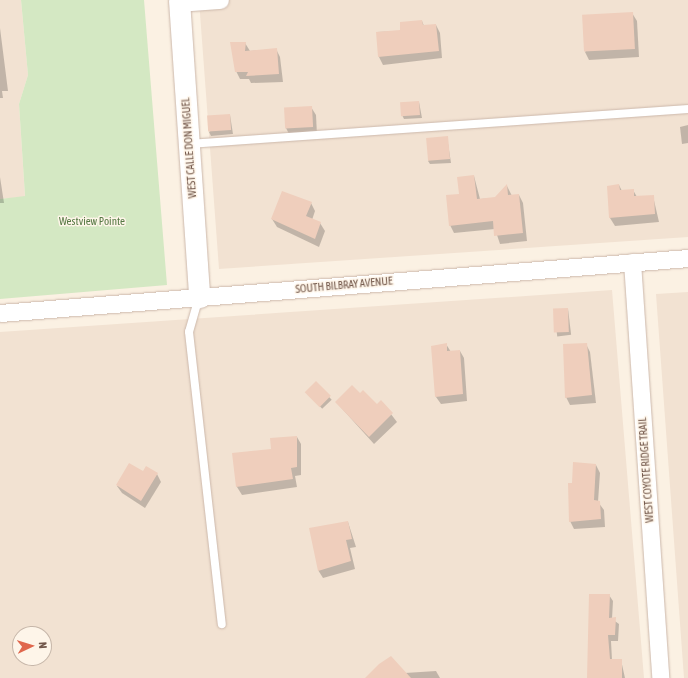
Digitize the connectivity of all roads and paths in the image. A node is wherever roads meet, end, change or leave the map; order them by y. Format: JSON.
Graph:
{"nodes":[{"id":1,"x":220,"y":0,"type":"edge"},
{"id":2,"x":179,"y":1,"type":"edge"},
{"id":3,"x":688,"y":109,"type":"edge"},
{"id":4,"x":189,"y":144,"type":"junction"},
{"id":5,"x":688,"y":258,"type":"edge"},
{"id":6,"x":632,"y":262,"type":"junction"},
{"id":7,"x":199,"y":297,"type":"junction"},
{"id":8,"x":0,"y":313,"type":"edge"},
{"id":9,"x":222,"y":624,"type":"dead end"},
{"id":10,"x":660,"y":678,"type":"edge"}],
"edges":[{"from":1,"to":2,"type":"street"},
{"from":2,"to":4,"type":"street","name":"WEST CALLE DON MIGUEL"},
{"from":3,"to":4,"type":"lane"},
{"from":4,"to":7,"type":"street","name":"WEST CALLE DON MIGUEL"},
{"from":5,"to":6,"type":"street","name":"SOUTH BILBRAY AVENUE"},
{"from":6,"to":7,"type":"street","name":"SOUTH BILBRAY AVENUE"},
{"from":6,"to":10,"type":"street","name":"WEST COYOTE RIDGE TRAIL"},
{"from":7,"to":8,"type":"street","name":"SOUTH BILBRAY AVENUE"},
{"from":7,"to":9,"type":"lane"}]}
